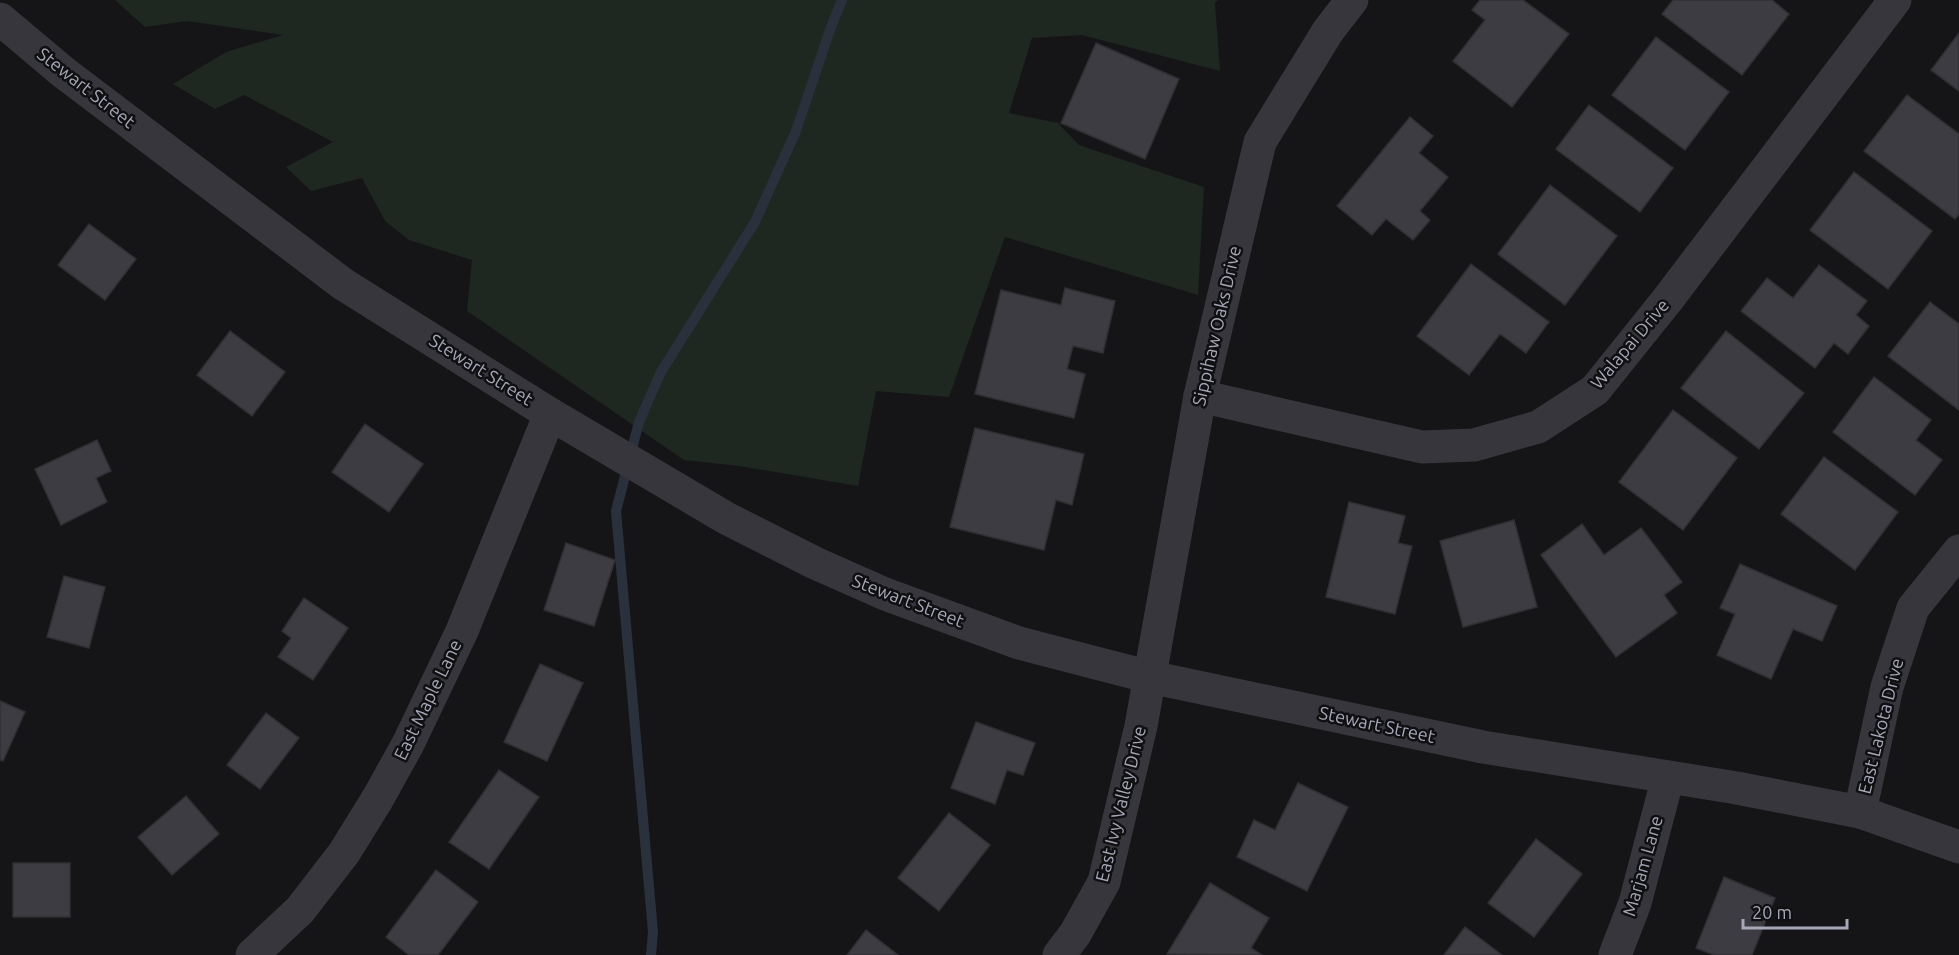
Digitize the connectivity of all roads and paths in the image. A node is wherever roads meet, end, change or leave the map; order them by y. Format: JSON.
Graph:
{"nodes":[{"id":1,"x":1352,"y":0,"type":"edge"},
{"id":2,"x":1895,"y":0,"type":"edge"},
{"id":3,"x":0,"y":19,"type":"edge"},
{"id":4,"x":1200,"y":396,"type":"junction"},
{"id":5,"x":550,"y":414,"type":"junction"},
{"id":6,"x":1959,"y":551,"type":"edge"},
{"id":7,"x":1150,"y":678,"type":"junction"},
{"id":8,"x":1668,"y":777,"type":"junction"},
{"id":9,"x":1860,"y":812,"type":"junction"},
{"id":10,"x":1959,"y":847,"type":"edge"},
{"id":11,"x":252,"y":955,"type":"edge"},
{"id":12,"x":1059,"y":955,"type":"edge"},
{"id":13,"x":1615,"y":955,"type":"edge"}],
"edges":[{"from":1,"to":4,"type":"street","name":"Sippihaw Oaks Drive"},
{"from":2,"to":4,"type":"street","name":"Walapai Drive"},
{"from":3,"to":5,"type":"street","name":"Stewart Street"},
{"from":4,"to":7,"type":"street","name":"Sippihaw Oaks Drive"},
{"from":5,"to":7,"type":"street","name":"Stewart Street"},
{"from":5,"to":11,"type":"street","name":"East Maple Lane"},
{"from":6,"to":9,"type":"street","name":"East Lakota Drive"},
{"from":7,"to":8,"type":"street","name":"Stewart Street"},
{"from":7,"to":12,"type":"street","name":"East Ivy Valley Drive"},
{"from":8,"to":9,"type":"street","name":"Stewart Street"},
{"from":8,"to":13,"type":"street","name":"Marjam Lane"},
{"from":9,"to":10,"type":"street","name":"Stewart Street"}]}
